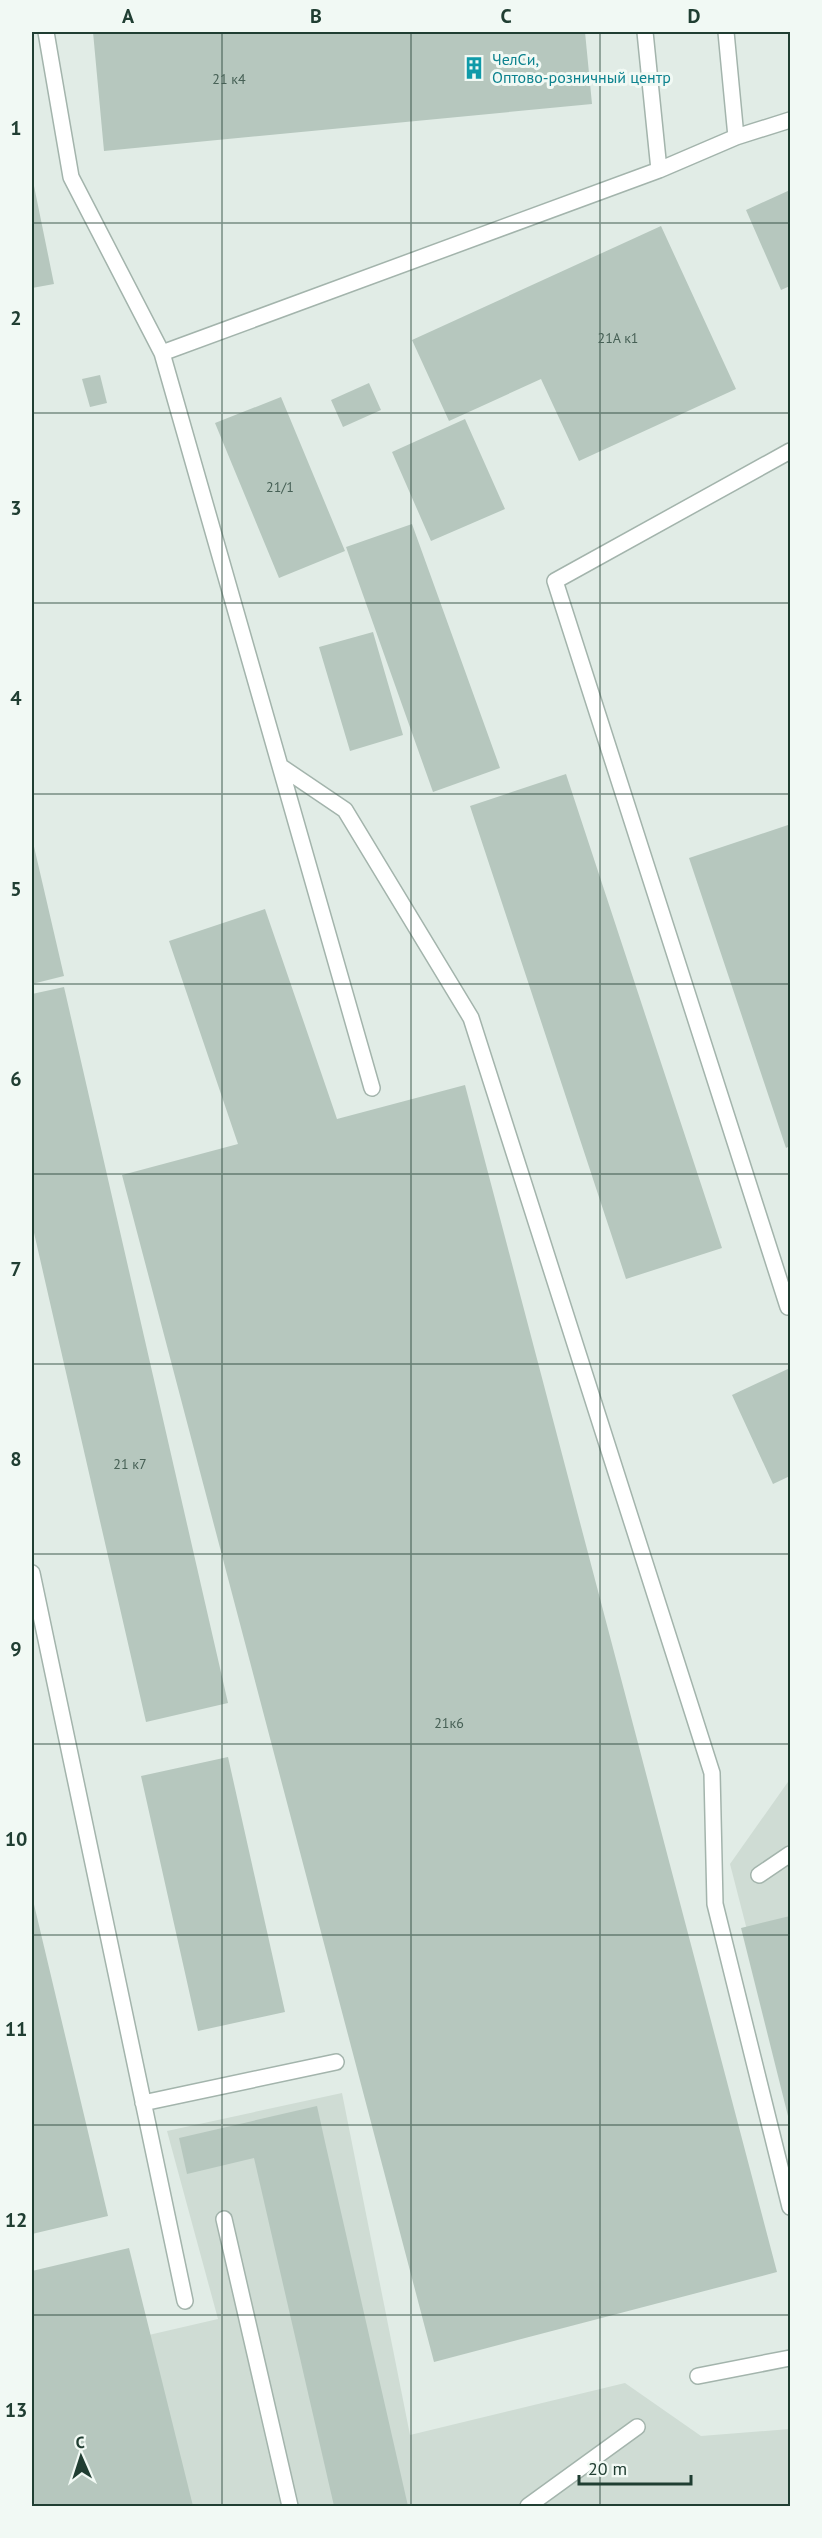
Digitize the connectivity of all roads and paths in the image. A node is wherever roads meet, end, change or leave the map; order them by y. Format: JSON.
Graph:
{"nodes":[{"id":1,"x":46,"y":32,"type":"edge"},
{"id":2,"x":645,"y":32,"type":"edge"},
{"id":3,"x":726,"y":32,"type":"edge"},
{"id":4,"x":790,"y":120,"type":"edge"},
{"id":5,"x":736,"y":137,"type":"junction"},
{"id":6,"x":658,"y":170,"type":"junction"},
{"id":7,"x":162,"y":353,"type":"junction"},
{"id":8,"x":790,"y":451,"type":"edge"},
{"id":9,"x":280,"y":766,"type":"junction"},
{"id":10,"x":372,"y":1088,"type":"dead end"},
{"id":11,"x":790,"y":1306,"type":"edge"},
{"id":12,"x":32,"y":1573,"type":"edge"},
{"id":13,"x":790,"y":1854,"type":"edge"},
{"id":14,"x":759,"y":1875,"type":"dead end"},
{"id":15,"x":336,"y":2062,"type":"dead end"},
{"id":16,"x":143,"y":2103,"type":"junction"},
{"id":17,"x":790,"y":2207,"type":"edge"},
{"id":18,"x":224,"y":2219,"type":"dead end"},
{"id":19,"x":185,"y":2301,"type":"dead end"},
{"id":20,"x":790,"y":2358,"type":"edge"},
{"id":21,"x":698,"y":2376,"type":"dead end"},
{"id":22,"x":638,"y":2427,"type":"dead end"},
{"id":23,"x":290,"y":2506,"type":"edge"},
{"id":24,"x":528,"y":2506,"type":"edge"}],
"edges":[{"from":1,"to":7,"type":"lane"},
{"from":2,"to":6,"type":"lane"},
{"from":3,"to":5,"type":"lane"},
{"from":4,"to":5,"type":"lane"},
{"from":5,"to":6,"type":"lane"},
{"from":6,"to":7,"type":"lane"},
{"from":7,"to":9,"type":"lane"},
{"from":8,"to":11,"type":"lane"},
{"from":9,"to":10,"type":"lane"},
{"from":9,"to":17,"type":"lane"},
{"from":12,"to":16,"type":"lane"},
{"from":13,"to":14,"type":"lane"},
{"from":15,"to":16,"type":"lane"},
{"from":16,"to":19,"type":"lane"},
{"from":18,"to":23,"type":"lane"},
{"from":20,"to":21,"type":"lane"},
{"from":22,"to":24,"type":"lane"}]}
